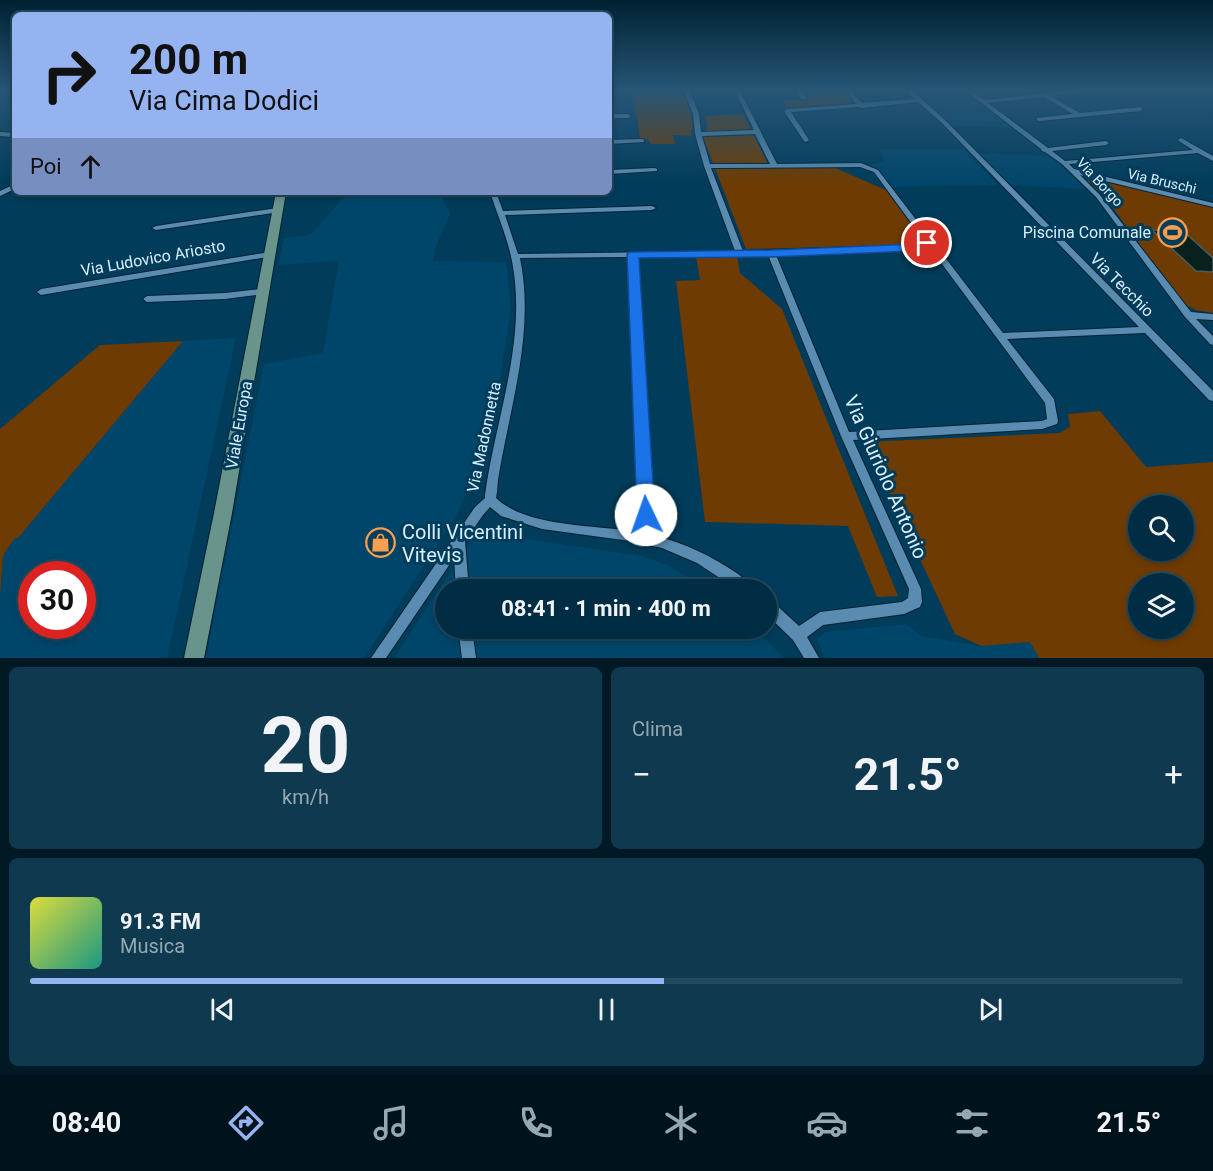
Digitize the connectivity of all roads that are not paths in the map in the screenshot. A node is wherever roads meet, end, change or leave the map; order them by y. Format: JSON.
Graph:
{"nodes":[{"id":1,"x":697,"y":122,"type":"edge"},
{"id":2,"x":751,"y":122,"type":"edge"},
{"id":3,"x":795,"y":122,"type":"edge"},
{"id":4,"x":941,"y":122,"type":"edge"},
{"id":5,"x":1012,"y":122,"type":"edge"},
{"id":6,"x":756,"y":132,"type":"junction"},
{"id":7,"x":698,"y":134,"type":"junction"},
{"id":8,"x":806,"y":140,"type":"dead end"},
{"id":9,"x":1181,"y":140,"type":"dead end"},
{"id":10,"x":642,"y":141,"type":"dead end"},
{"id":11,"x":612,"y":142,"type":"edge"},
{"id":12,"x":1106,"y":143,"type":"dead end"},
{"id":13,"x":1044,"y":150,"type":"junction"},
{"id":14,"x":1200,"y":151,"type":"junction"},
{"id":15,"x":1213,"y":159,"type":"edge"},
{"id":16,"x":1064,"y":163,"type":"junction"},
{"id":17,"x":774,"y":165,"type":"junction"},
{"id":18,"x":707,"y":166,"type":"junction"},
{"id":19,"x":655,"y":170,"type":"dead end"},
{"id":20,"x":1071,"y":171,"type":"junction"},
{"id":21,"x":612,"y":172,"type":"edge"},
{"id":22,"x":280,"y":195,"type":"edge"},
{"id":23,"x":494,"y":195,"type":"edge"},
{"id":24,"x":1213,"y":205,"type":"edge"},
{"id":25,"x":652,"y":208,"type":"dead end"},
{"id":26,"x":277,"y":210,"type":"junction"},
{"id":27,"x":500,"y":213,"type":"junction"},
{"id":28,"x":156,"y":228,"type":"dead end"},
{"id":29,"x":927,"y":237,"type":"junction"},
{"id":30,"x":915,"y":247,"type":"junction"},
{"id":31,"x":270,"y":254,"type":"junction"},
{"id":32,"x":633,"y":254,"type":"junction"},
{"id":33,"x":740,"y":254,"type":"junction"},
{"id":34,"x":771,"y":254,"type":"junction"},
{"id":35,"x":515,"y":256,"type":"junction"},
{"id":36,"x":942,"y":256,"type":"junction"},
{"id":37,"x":41,"y":292,"type":"dead end"},
{"id":38,"x":261,"y":292,"type":"junction"},
{"id":39,"x":147,"y":299,"type":"dead end"},
{"id":40,"x":1188,"y":315,"type":"junction"},
{"id":41,"x":1213,"y":317,"type":"edge"},
{"id":42,"x":1147,"y":330,"type":"junction"},
{"id":43,"x":999,"y":336,"type":"junction"},
{"id":44,"x":1213,"y":342,"type":"edge"},
{"id":45,"x":1213,"y":397,"type":"edge"},
{"id":46,"x":846,"y":436,"type":"junction"},
{"id":47,"x":490,"y":499,"type":"junction"},
{"id":48,"x":647,"y":539,"type":"junction"},
{"id":49,"x":459,"y":541,"type":"junction"},
{"id":50,"x":462,"y":579,"type":"edge"},
{"id":51,"x":734,"y":579,"type":"edge"},
{"id":52,"x":777,"y":615,"type":"edge"},
{"id":53,"x":798,"y":635,"type":"junction"},
{"id":54,"x":465,"y":639,"type":"edge"},
{"id":55,"x":466,"y":639,"type":"edge"},
{"id":56,"x":194,"y":658,"type":"edge"},
{"id":57,"x":378,"y":658,"type":"edge"},
{"id":58,"x":464,"y":658,"type":"edge"},
{"id":59,"x":469,"y":658,"type":"edge"},
{"id":60,"x":812,"y":658,"type":"edge"}],
"edges":[{"from":1,"to":7,"type":"street"},
{"from":2,"to":6,"type":"street"},
{"from":3,"to":8,"type":"street"},
{"from":4,"to":42,"type":"street","name":"Via Tecchio"},
{"from":5,"to":13,"type":"street","name":"Via Borgo"},
{"from":6,"to":7,"type":"street"},
{"from":6,"to":17,"type":"street"},
{"from":7,"to":18,"type":"street"},
{"from":9,"to":14,"type":"street"},
{"from":10,"to":11,"type":"street"},
{"from":12,"to":13,"type":"street"},
{"from":13,"to":16,"type":"street","name":"Via Borgo"},
{"from":14,"to":15,"type":"street"},
{"from":14,"to":16,"type":"street"},
{"from":16,"to":20,"type":"street","name":"Via Borgo"},
{"from":17,"to":18,"type":"street"},
{"from":17,"to":29,"type":"street"},
{"from":18,"to":33,"type":"street"},
{"from":19,"to":21,"type":"street"},
{"from":20,"to":24,"type":"street","name":"Via Bruschi"},
{"from":20,"to":40,"type":"street","name":"Via Borgo"},
{"from":22,"to":26,"type":"main road","name":"Viale Europa"},
{"from":23,"to":27,"type":"street","name":"Via Madonnetta"},
{"from":25,"to":27,"type":"street"},
{"from":26,"to":28,"type":"street"},
{"from":26,"to":31,"type":"main road","name":"Viale Europa"},
{"from":27,"to":35,"type":"street","name":"Via Madonnetta"},
{"from":29,"to":30,"type":"street"},
{"from":29,"to":36,"type":"street"},
{"from":30,"to":34,"type":"street"},
{"from":30,"to":36,"type":"street"},
{"from":31,"to":37,"type":"street","name":"Via Ludovico Ariosto"},
{"from":31,"to":38,"type":"main road","name":"Viale Europa"},
{"from":32,"to":33,"type":"street"},
{"from":32,"to":35,"type":"street"},
{"from":32,"to":48,"type":"street"},
{"from":33,"to":34,"type":"street"},
{"from":34,"to":46,"type":"street","name":"Via Giuriolo Antonio"},
{"from":35,"to":47,"type":"street","name":"Via Madonnetta"},
{"from":36,"to":43,"type":"street"},
{"from":38,"to":39,"type":"street"},
{"from":38,"to":56,"type":"main road","name":"Viale Europa"},
{"from":40,"to":41,"type":"street"},
{"from":40,"to":44,"type":"street","name":"Via Borgo"},
{"from":42,"to":43,"type":"street"},
{"from":42,"to":45,"type":"street","name":"Via Tecchio"},
{"from":43,"to":46,"type":"street"},
{"from":46,"to":53,"type":"street","name":"Via Giuriolo Antonio"},
{"from":47,"to":48,"type":"street"},
{"from":47,"to":49,"type":"street","name":"Via Madonnetta"},
{"from":48,"to":51,"type":"street"},
{"from":49,"to":50,"type":"street"},
{"from":49,"to":57,"type":"street","name":"Via Madonnetta"},
{"from":52,"to":53,"type":"street"},
{"from":53,"to":60,"type":"street"},
{"from":54,"to":58,"type":"street"},
{"from":55,"to":59,"type":"street"}]}
